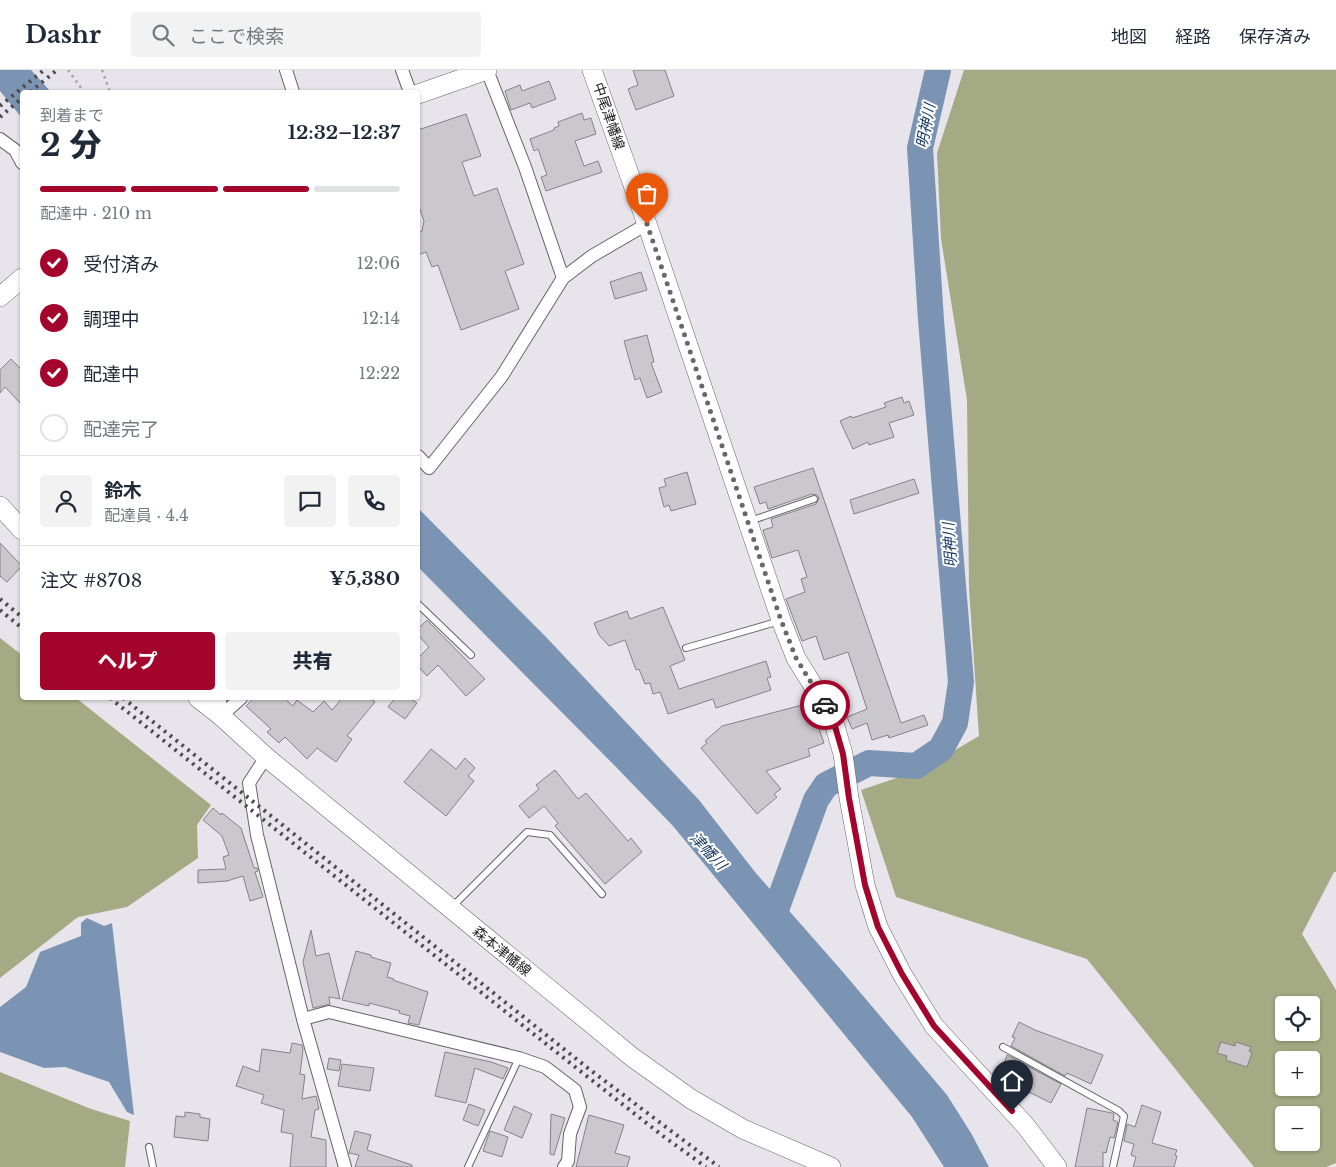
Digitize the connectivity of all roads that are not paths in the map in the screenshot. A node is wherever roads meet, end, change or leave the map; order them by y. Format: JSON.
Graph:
{"nodes":[{"id":1,"x":286,"y":70,"type":"edge"},
{"id":2,"x":402,"y":70,"type":"edge"},
{"id":3,"x":487,"y":70,"type":"edge"},
{"id":4,"x":592,"y":70,"type":"edge"},
{"id":5,"x":293,"y":90,"type":"edge"},
{"id":6,"x":409,"y":90,"type":"edge"},
{"id":7,"x":420,"y":93,"type":"edge"},
{"id":8,"x":0,"y":139,"type":"edge"},
{"id":9,"x":20,"y":159,"type":"edge"},
{"id":10,"x":647,"y":224,"type":"junction"},
{"id":11,"x":563,"y":278,"type":"junction"},
{"id":12,"x":20,"y":280,"type":"edge"},
{"id":13,"x":0,"y":297,"type":"edge"},
{"id":14,"x":420,"y":458,"type":"edge"},
{"id":15,"x":814,"y":499,"type":"dead end"},
{"id":16,"x":0,"y":506,"type":"edge"},
{"id":17,"x":749,"y":521,"type":"junction"},
{"id":18,"x":20,"y":528,"type":"edge"},
{"id":19,"x":420,"y":606,"type":"edge"},
{"id":20,"x":781,"y":620,"type":"junction"},
{"id":21,"x":686,"y":648,"type":"dead end"},
{"id":22,"x":471,"y":655,"type":"dead end"},
{"id":23,"x":203,"y":700,"type":"edge"},
{"id":24,"x":236,"y":700,"type":"edge"},
{"id":25,"x":220,"y":707,"type":"edge"},
{"id":26,"x":266,"y":757,"type":"junction"},
{"id":27,"x":602,"y":894,"type":"dead end"},
{"id":28,"x":451,"y":909,"type":"junction"},
{"id":29,"x":303,"y":1019,"type":"junction"},
{"id":30,"x":1004,"y":1047,"type":"dead end"},
{"id":31,"x":519,"y":1058,"type":"junction"},
{"id":32,"x":149,"y":1147,"type":"dead end"},
{"id":33,"x":153,"y":1167,"type":"edge"},
{"id":34,"x":344,"y":1167,"type":"edge"},
{"id":35,"x":468,"y":1167,"type":"edge"},
{"id":36,"x":564,"y":1167,"type":"edge"},
{"id":37,"x":831,"y":1167,"type":"edge"},
{"id":38,"x":1057,"y":1167,"type":"edge"},
{"id":39,"x":1113,"y":1167,"type":"edge"}],
"edges":[{"from":1,"to":5,"type":"street"},
{"from":2,"to":6,"type":"street"},
{"from":3,"to":7,"type":"main road"},
{"from":3,"to":11,"type":"street"},
{"from":4,"to":10,"type":"main road","name":"中尾津幡線"},
{"from":8,"to":9,"type":"street"},
{"from":10,"to":11,"type":"street"},
{"from":10,"to":17,"type":"main road","name":"中尾津幡線"},
{"from":11,"to":14,"type":"street"},
{"from":12,"to":13,"type":"main road"},
{"from":15,"to":17,"type":"lane"},
{"from":16,"to":18,"type":"main road"},
{"from":17,"to":20,"type":"main road","name":"中尾津幡線"},
{"from":19,"to":22,"type":"lane"},
{"from":20,"to":21,"type":"lane"},
{"from":20,"to":38,"type":"main road","name":"中尾津幡線"},
{"from":23,"to":25,"type":"main road","name":"森本津幡線"},
{"from":24,"to":25,"type":"street"},
{"from":25,"to":26,"type":"main road","name":"森本津幡線"},
{"from":26,"to":28,"type":"main road","name":"森本津幡線"},
{"from":26,"to":29,"type":"street"},
{"from":27,"to":28,"type":"lane"},
{"from":28,"to":37,"type":"main road","name":"森本津幡線"},
{"from":29,"to":31,"type":"street"},
{"from":29,"to":34,"type":"street"},
{"from":30,"to":39,"type":"lane"},
{"from":31,"to":35,"type":"lane"},
{"from":31,"to":36,"type":"street"},
{"from":32,"to":33,"type":"lane"}]}
